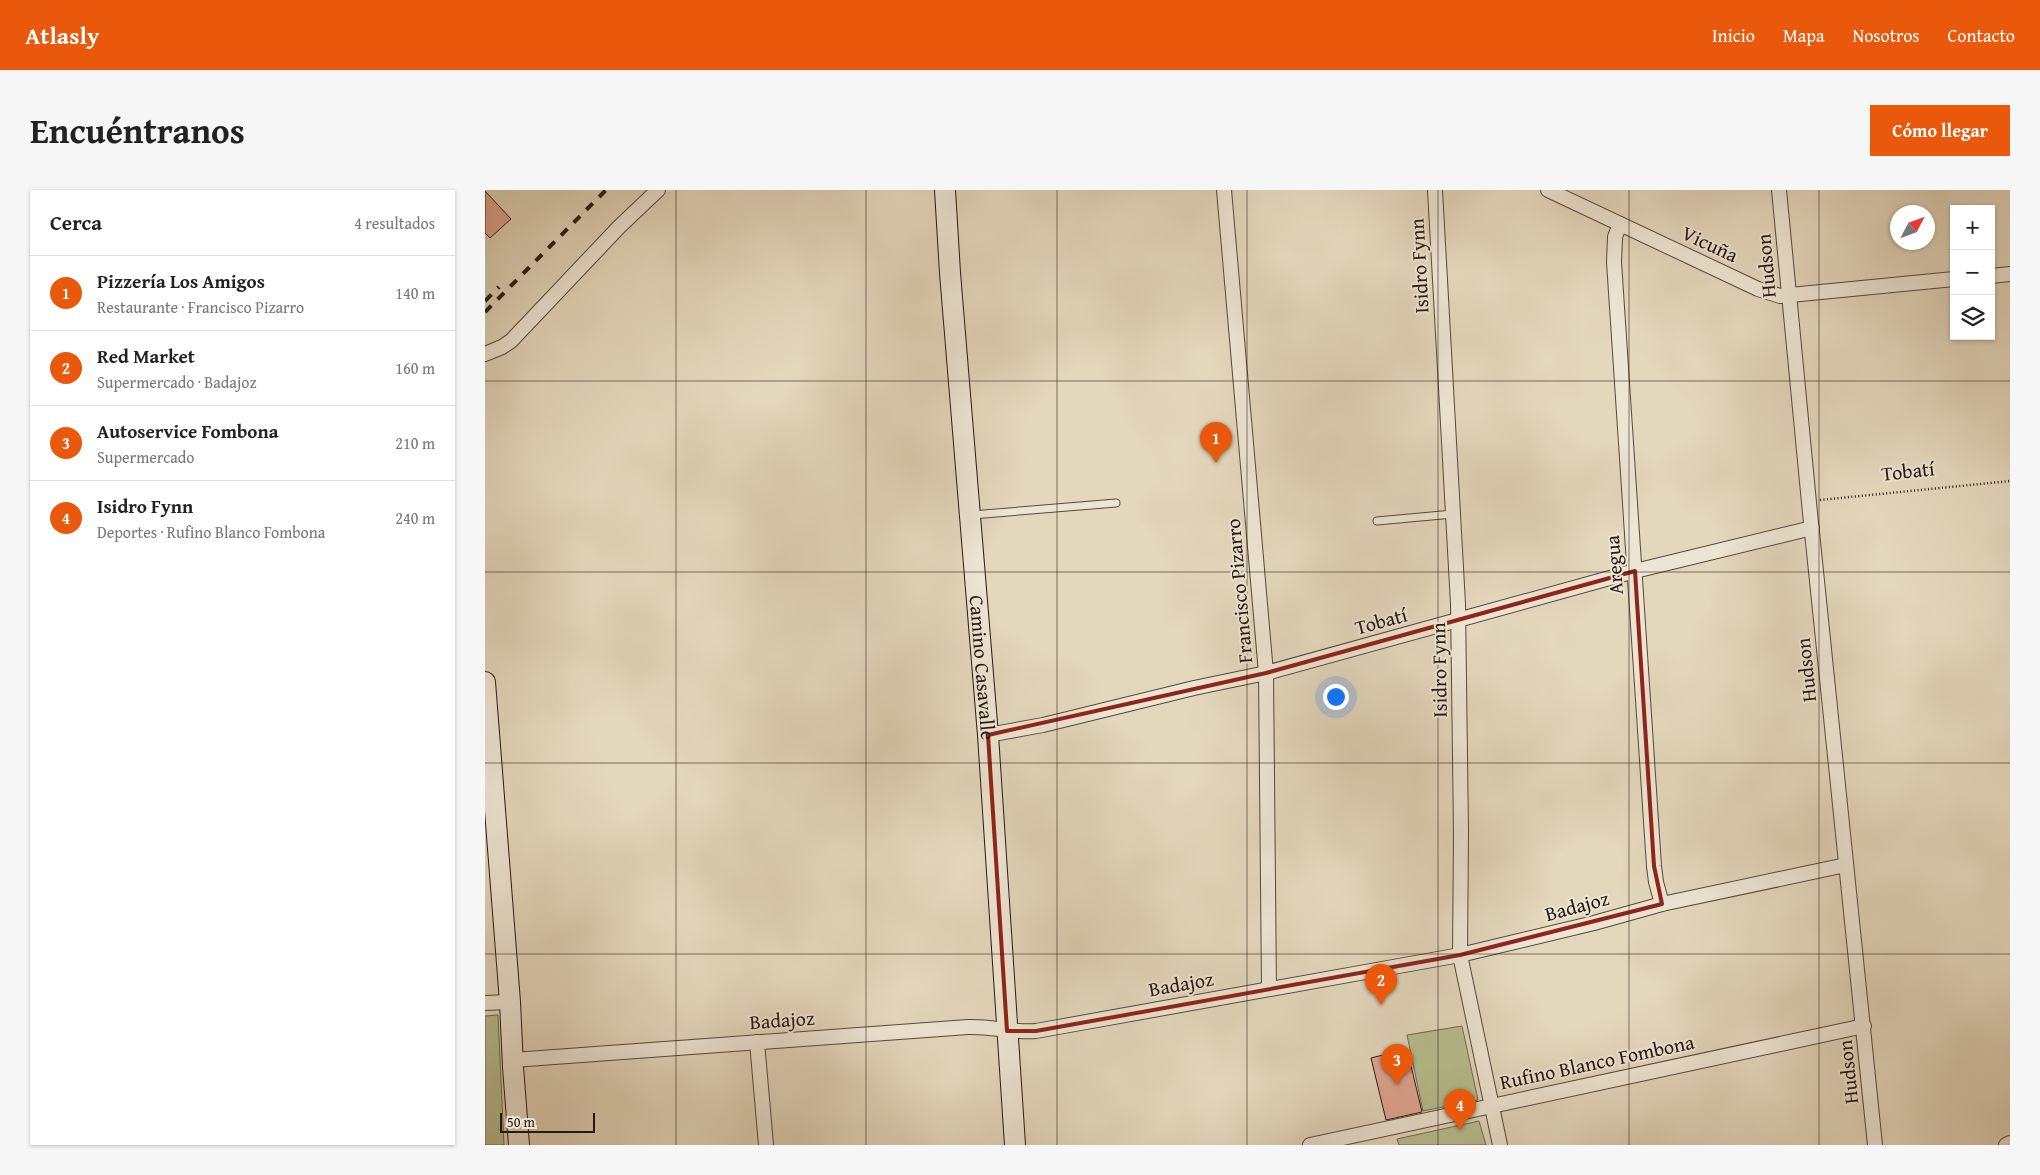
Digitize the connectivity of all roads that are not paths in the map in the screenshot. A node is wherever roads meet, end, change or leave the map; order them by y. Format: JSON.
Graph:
{"nodes":[{"id":1,"x":658,"y":190,"type":"edge"},
{"id":2,"x":945,"y":190,"type":"edge"},
{"id":3,"x":1224,"y":190,"type":"edge"},
{"id":4,"x":1435,"y":190,"type":"edge"},
{"id":5,"x":1548,"y":190,"type":"edge"},
{"id":6,"x":1779,"y":190,"type":"edge"},
{"id":7,"x":1619,"y":224,"type":"junction"},
{"id":8,"x":2010,"y":274,"type":"edge"},
{"id":9,"x":1995,"y":276,"type":"edge"},
{"id":10,"x":1950,"y":279,"type":"edge"},
{"id":11,"x":1789,"y":296,"type":"junction"},
{"id":12,"x":485,"y":354,"type":"edge"},
{"id":13,"x":1116,"y":503,"type":"dead end"},
{"id":14,"x":1453,"y":514,"type":"junction"},
{"id":15,"x":970,"y":516,"type":"junction"},
{"id":16,"x":1377,"y":521,"type":"dead end"},
{"id":17,"x":1812,"y":528,"type":"junction"},
{"id":18,"x":1635,"y":572,"type":"junction"},
{"id":19,"x":1459,"y":621,"type":"junction"},
{"id":20,"x":1266,"y":673,"type":"junction"},
{"id":21,"x":485,"y":682,"type":"edge"},
{"id":22,"x":988,"y":735,"type":"junction"},
{"id":23,"x":1846,"y":867,"type":"junction"},
{"id":24,"x":1662,"y":904,"type":"junction"},
{"id":25,"x":1460,"y":955,"type":"junction"},
{"id":26,"x":1269,"y":989,"type":"junction"},
{"id":27,"x":511,"y":1002,"type":"junction"},
{"id":28,"x":485,"y":1003,"type":"edge"},
{"id":29,"x":1864,"y":1026,"type":"junction"},
{"id":30,"x":1007,"y":1031,"type":"junction"},
{"id":31,"x":757,"y":1042,"type":"junction"},
{"id":32,"x":513,"y":1060,"type":"junction"},
{"id":33,"x":1491,"y":1106,"type":"junction"},
{"id":34,"x":2010,"y":1143,"type":"edge"},
{"id":35,"x":519,"y":1145,"type":"edge"},
{"id":36,"x":766,"y":1145,"type":"edge"},
{"id":37,"x":1015,"y":1145,"type":"edge"},
{"id":38,"x":1310,"y":1145,"type":"edge"},
{"id":39,"x":1500,"y":1145,"type":"edge"},
{"id":40,"x":1875,"y":1145,"type":"edge"},
{"id":41,"x":2006,"y":1145,"type":"edge"}],
"edges":[{"from":1,"to":12,"type":"street"},
{"from":2,"to":15,"type":"street","name":"Camino Casavalle"},
{"from":3,"to":20,"type":"street","name":"Francisco Pizarro"},
{"from":4,"to":14,"type":"street","name":"Isidro Fynn"},
{"from":5,"to":7,"type":"street","name":"Vicuña"},
{"from":6,"to":11,"type":"street","name":"Hudson"},
{"from":7,"to":11,"type":"street","name":"Vicuña"},
{"from":7,"to":18,"type":"street","name":"Aregua"},
{"from":8,"to":9,"type":"street"},
{"from":10,"to":11,"type":"street","name":"Vicuña"},
{"from":11,"to":17,"type":"street","name":"Hudson"},
{"from":13,"to":15,"type":"lane"},
{"from":14,"to":16,"type":"lane"},
{"from":14,"to":19,"type":"street","name":"Isidro Fynn"},
{"from":15,"to":22,"type":"street","name":"Camino Casavalle"},
{"from":17,"to":18,"type":"street","name":"Tobatí"},
{"from":17,"to":23,"type":"street","name":"Hudson"},
{"from":18,"to":19,"type":"street","name":"Tobatí"},
{"from":18,"to":24,"type":"street","name":"Aregua"},
{"from":19,"to":20,"type":"street","name":"Tobatí"},
{"from":19,"to":25,"type":"street","name":"Isidro Fynn"},
{"from":20,"to":22,"type":"street","name":"Tobatí"},
{"from":20,"to":26,"type":"street","name":"Francisco Pizarro"},
{"from":21,"to":27,"type":"street"},
{"from":22,"to":30,"type":"street","name":"Camino Casavalle"},
{"from":23,"to":24,"type":"street","name":"Badajoz"},
{"from":23,"to":29,"type":"street","name":"Hudson"},
{"from":24,"to":25,"type":"street","name":"Badajoz"},
{"from":25,"to":26,"type":"street","name":"Badajoz"},
{"from":25,"to":33,"type":"street","name":"Isidro Fynn"},
{"from":26,"to":30,"type":"street","name":"Badajoz"},
{"from":27,"to":28,"type":"street"},
{"from":27,"to":32,"type":"street"},
{"from":29,"to":33,"type":"street","name":"Rufino Blanco Fombona"},
{"from":29,"to":40,"type":"street","name":"Hudson"},
{"from":30,"to":31,"type":"street","name":"Badajoz"},
{"from":30,"to":37,"type":"street","name":"Camino Casavalle"},
{"from":31,"to":32,"type":"street","name":"Badajoz"},
{"from":31,"to":36,"type":"street"},
{"from":32,"to":35,"type":"street"},
{"from":33,"to":38,"type":"street","name":"Rufino Blanco Fombona"},
{"from":33,"to":39,"type":"street","name":"Isidro Fynn"},
{"from":34,"to":41,"type":"street"}]}
